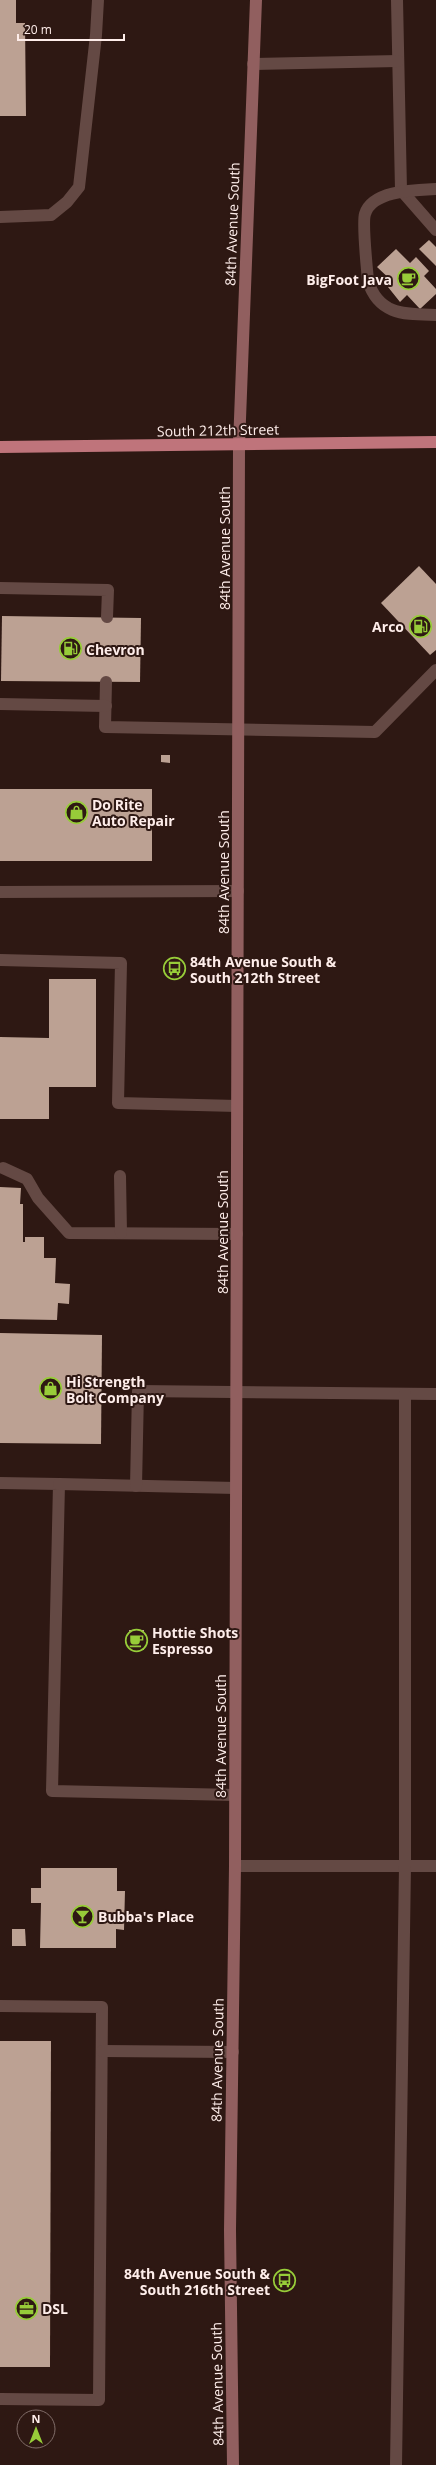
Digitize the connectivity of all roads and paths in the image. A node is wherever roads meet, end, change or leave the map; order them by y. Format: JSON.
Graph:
{"nodes":[{"id":1,"x":98,"y":0,"type":"edge"},
{"id":2,"x":256,"y":0,"type":"edge"},
{"id":3,"x":397,"y":0,"type":"edge"},
{"id":4,"x":398,"y":61,"type":"junction"},
{"id":5,"x":253,"y":64,"type":"junction"},
{"id":6,"x":436,"y":189,"type":"edge"},
{"id":7,"x":401,"y":190,"type":"junction"},
{"id":8,"x":0,"y":217,"type":"edge"},
{"id":9,"x":436,"y":230,"type":"edge"},
{"id":10,"x":436,"y":315,"type":"edge"},
{"id":11,"x":436,"y":442,"type":"edge"},
{"id":12,"x":239,"y":445,"type":"junction"},
{"id":13,"x":0,"y":447,"type":"edge"},
{"id":14,"x":0,"y":588,"type":"edge"},
{"id":15,"x":107,"y":617,"type":"dead end"},
{"id":16,"x":436,"y":670,"type":"edge"},
{"id":17,"x":106,"y":682,"type":"dead end"},
{"id":18,"x":0,"y":704,"type":"edge"},
{"id":19,"x":106,"y":706,"type":"junction"},
{"id":20,"x":238,"y":730,"type":"junction"},
{"id":21,"x":238,"y":891,"type":"junction"},
{"id":22,"x":0,"y":892,"type":"edge"},
{"id":23,"x":0,"y":960,"type":"edge"},
{"id":24,"x":237,"y":1106,"type":"junction"},
{"id":25,"x":3,"y":1168,"type":"dead end"},
{"id":26,"x":120,"y":1176,"type":"dead end"},
{"id":27,"x":121,"y":1233,"type":"junction"},
{"id":28,"x":236,"y":1234,"type":"junction"},
{"id":29,"x":236,"y":1392,"type":"junction"},
{"id":30,"x":405,"y":1394,"type":"junction"},
{"id":31,"x":436,"y":1394,"type":"edge"},
{"id":32,"x":0,"y":1483,"type":"edge"},
{"id":33,"x":59,"y":1484,"type":"junction"},
{"id":34,"x":136,"y":1486,"type":"junction"},
{"id":35,"x":236,"y":1488,"type":"junction"},
{"id":36,"x":235,"y":1795,"type":"junction"},
{"id":37,"x":235,"y":1866,"type":"junction"},
{"id":38,"x":405,"y":1866,"type":"junction"},
{"id":39,"x":436,"y":1866,"type":"edge"},
{"id":40,"x":0,"y":2006,"type":"edge"},
{"id":41,"x":102,"y":2051,"type":"junction"},
{"id":42,"x":232,"y":2052,"type":"junction"},
{"id":43,"x":0,"y":2399,"type":"edge"},
{"id":44,"x":232,"y":2465,"type":"edge"},
{"id":45,"x":396,"y":2465,"type":"edge"}],
"edges":[{"from":1,"to":8,"type":"lane"},
{"from":2,"to":5,"type":"main road","name":"84th Avenue South"},
{"from":3,"to":4,"type":"lane"},
{"from":4,"to":5,"type":"lane"},
{"from":4,"to":7,"type":"lane"},
{"from":5,"to":12,"type":"main road","name":"84th Avenue South"},
{"from":6,"to":7,"type":"lane"},
{"from":7,"to":9,"type":"lane"},
{"from":7,"to":10,"type":"lane"},
{"from":11,"to":12,"type":"main road","name":"South 212th Street"},
{"from":12,"to":13,"type":"main road","name":"South 212th Street"},
{"from":12,"to":20,"type":"main road","name":"84th Avenue South"},
{"from":14,"to":15,"type":"lane"},
{"from":16,"to":20,"type":"lane"},
{"from":17,"to":19,"type":"lane"},
{"from":18,"to":19,"type":"lane"},
{"from":19,"to":20,"type":"lane"},
{"from":20,"to":21,"type":"main road","name":"84th Avenue South"},
{"from":21,"to":22,"type":"lane"},
{"from":21,"to":24,"type":"main road","name":"84th Avenue South"},
{"from":23,"to":24,"type":"lane"},
{"from":24,"to":28,"type":"main road","name":"84th Avenue South"},
{"from":25,"to":27,"type":"lane"},
{"from":26,"to":27,"type":"lane"},
{"from":27,"to":28,"type":"lane"},
{"from":28,"to":29,"type":"main road","name":"84th Avenue South"},
{"from":29,"to":30,"type":"lane"},
{"from":29,"to":34,"type":"lane"},
{"from":29,"to":35,"type":"main road","name":"84th Avenue South"},
{"from":30,"to":31,"type":"lane"},
{"from":30,"to":38,"type":"lane"},
{"from":32,"to":33,"type":"lane"},
{"from":33,"to":34,"type":"lane"},
{"from":33,"to":36,"type":"lane"},
{"from":34,"to":35,"type":"lane"},
{"from":35,"to":36,"type":"main road","name":"84th Avenue South"},
{"from":36,"to":37,"type":"main road","name":"84th Avenue South"},
{"from":37,"to":38,"type":"lane"},
{"from":37,"to":42,"type":"main road","name":"84th Avenue South"},
{"from":38,"to":39,"type":"lane"},
{"from":38,"to":45,"type":"lane"},
{"from":40,"to":41,"type":"lane"},
{"from":41,"to":42,"type":"lane"},
{"from":41,"to":43,"type":"lane"},
{"from":42,"to":44,"type":"main road","name":"84th Avenue South"}]}
